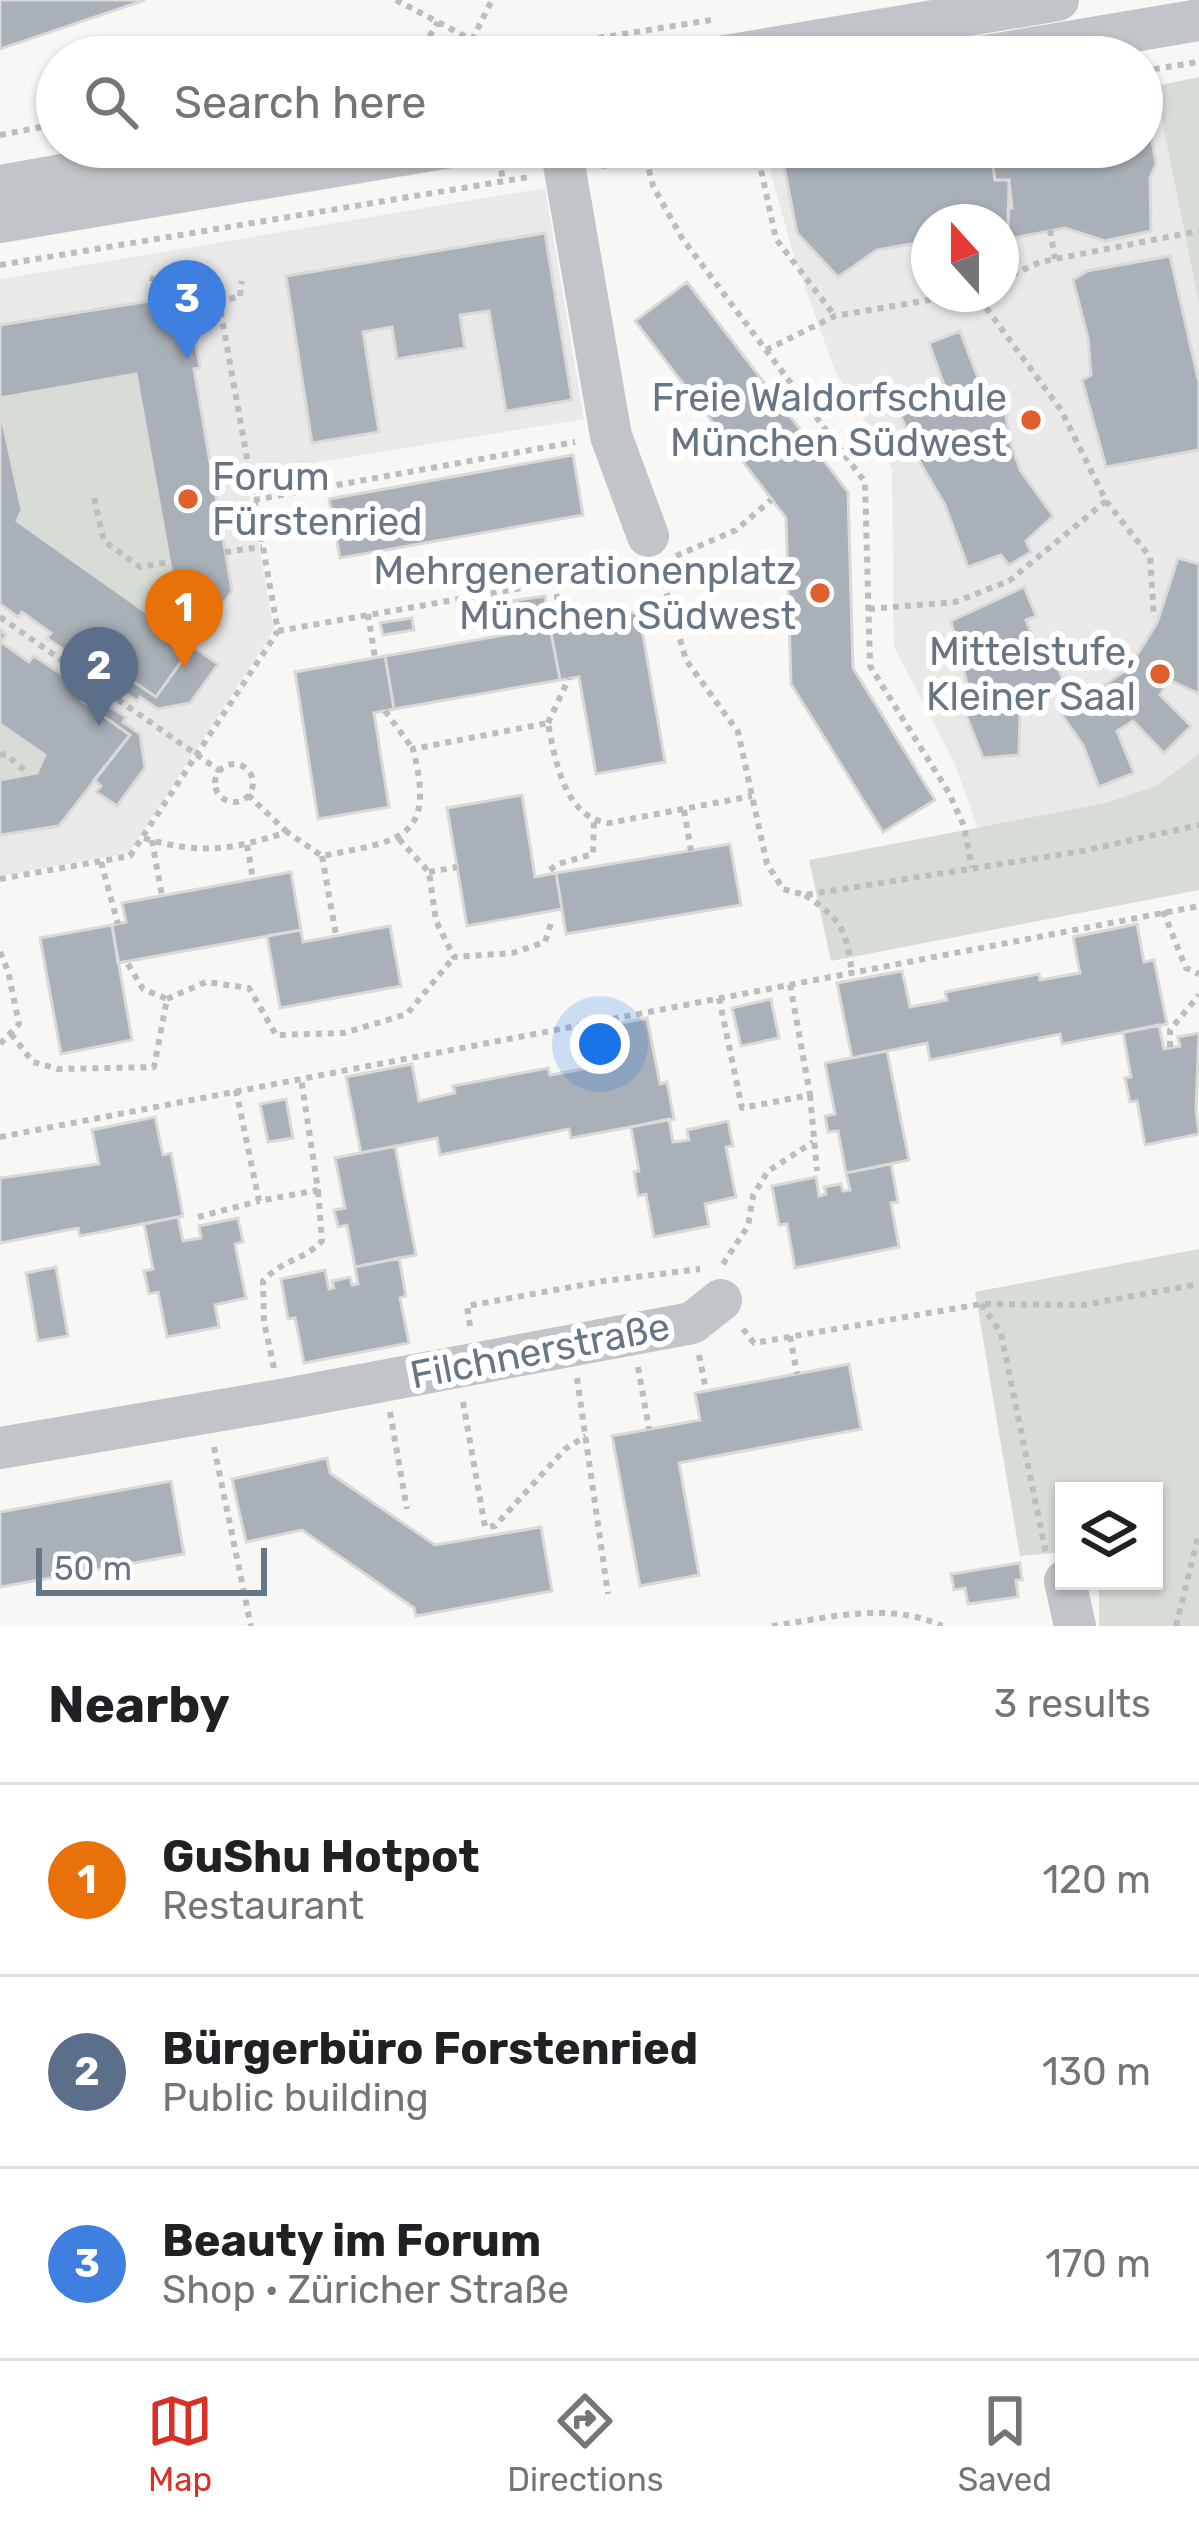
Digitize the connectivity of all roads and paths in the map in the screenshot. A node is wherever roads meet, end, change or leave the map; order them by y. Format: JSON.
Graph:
{"nodes":[{"id":1,"x":396,"y":0,"type":"edge"},
{"id":2,"x":492,"y":0,"type":"edge"},
{"id":3,"x":1058,"y":0,"type":"edge"},
{"id":4,"x":1199,"y":20,"type":"edge"},
{"id":5,"x":438,"y":22,"type":"junction"},
{"id":6,"x":1141,"y":34,"type":"edge"},
{"id":7,"x":427,"y":36,"type":"edge"},
{"id":8,"x":464,"y":36,"type":"edge"},
{"id":9,"x":474,"y":36,"type":"edge"},
{"id":10,"x":736,"y":36,"type":"edge"},
{"id":11,"x":1163,"y":45,"type":"edge"},
{"id":12,"x":1199,"y":62,"type":"edge"},
{"id":13,"x":36,"y":128,"type":"edge"},
{"id":14,"x":0,"y":135,"type":"edge"},
{"id":15,"x":101,"y":168,"type":"edge"},
{"id":16,"x":324,"y":168,"type":"edge"},
{"id":17,"x":501,"y":168,"type":"edge"},
{"id":18,"x":538,"y":168,"type":"edge"},
{"id":19,"x":565,"y":168,"type":"edge"},
{"id":20,"x":648,"y":168,"type":"edge"},
{"id":21,"x":761,"y":168,"type":"edge"},
{"id":22,"x":503,"y":181,"type":"junction"},
{"id":23,"x":0,"y":186,"type":"edge"},
{"id":24,"x":0,"y":222,"type":"edge"},
{"id":25,"x":1050,"y":230,"type":"dead end"},
{"id":26,"x":1199,"y":231,"type":"edge"},
{"id":27,"x":1055,"y":259,"type":"junction"},
{"id":28,"x":0,"y":265,"type":"edge"},
{"id":29,"x":1019,"y":273,"type":"edge"},
{"id":30,"x":150,"y":278,"type":"dead end"},
{"id":31,"x":242,"y":281,"type":"dead end"},
{"id":32,"x":232,"y":284,"type":"dead end"},
{"id":33,"x":240,"y":296,"type":"junction"},
{"id":34,"x":219,"y":302,"type":"junction"},
{"id":35,"x":911,"y":303,"type":"edge"},
{"id":36,"x":989,"y":312,"type":"edge"},
{"id":37,"x":835,"y":316,"type":"junction"},
{"id":38,"x":766,"y":350,"type":"junction"},
{"id":39,"x":611,"y":436,"type":"junction"},
{"id":40,"x":838,"y":444,"type":"junction"},
{"id":41,"x":821,"y":457,"type":"dead end"},
{"id":42,"x":94,"y":498,"type":"dead end"},
{"id":43,"x":254,"y":500,"type":"junction"},
{"id":44,"x":772,"y":500,"type":"dead end"},
{"id":45,"x":1106,"y":501,"type":"junction"},
{"id":46,"x":262,"y":547,"type":"junction"},
{"id":47,"x":653,"y":550,"type":"junction"},
{"id":48,"x":225,"y":552,"type":"dead end"},
{"id":49,"x":170,"y":562,"type":"dead end"},
{"id":50,"x":556,"y":582,"type":"junction"},
{"id":51,"x":868,"y":609,"type":"junction"},
{"id":52,"x":368,"y":614,"type":"junction"},
{"id":53,"x":0,"y":617,"type":"edge"},
{"id":54,"x":1154,"y":618,"type":"dead end"},
{"id":55,"x":561,"y":625,"type":"dead end"},
{"id":56,"x":278,"y":631,"type":"junction"},
{"id":57,"x":375,"y":658,"type":"dead end"},
{"id":58,"x":569,"y":678,"type":"dead end"},
{"id":59,"x":385,"y":711,"type":"dead end"},
{"id":60,"x":548,"y":723,"type":"junction"},
{"id":61,"x":413,"y":749,"type":"junction"},
{"id":62,"x":0,"y":755,"type":"edge"},
{"id":63,"x":199,"y":756,"type":"junction"},
{"id":64,"x":26,"y":771,"type":"dead end"},
{"id":65,"x":220,"y":771,"type":"junction"},
{"id":66,"x":248,"y":795,"type":"junction"},
{"id":67,"x":752,"y":796,"type":"junction"},
{"id":68,"x":684,"y":810,"type":"junction"},
{"id":69,"x":594,"y":821,"type":"junction"},
{"id":70,"x":1199,"y":825,"type":"edge"},
{"id":71,"x":287,"y":832,"type":"junction"},
{"id":72,"x":148,"y":839,"type":"junction"},
{"id":73,"x":399,"y":839,"type":"junction"},
{"id":74,"x":248,"y":845,"type":"junction"},
{"id":75,"x":691,"y":851,"type":"dead end"},
{"id":76,"x":322,"y":856,"type":"junction"},
{"id":77,"x":101,"y":862,"type":"junction"},
{"id":78,"x":457,"y":867,"type":"dead end"},
{"id":79,"x":972,"y":869,"type":"junction"},
{"id":80,"x":550,"y":870,"type":"dead end"},
{"id":81,"x":429,"y":872,"type":"junction"},
{"id":82,"x":0,"y":879,"type":"edge"},
{"id":83,"x":253,"y":879,"type":"dead end"},
{"id":84,"x":805,"y":895,"type":"junction"},
{"id":85,"x":162,"y":896,"type":"dead end"},
{"id":86,"x":1199,"y":906,"type":"edge"},
{"id":87,"x":1163,"y":911,"type":"junction"},
{"id":88,"x":552,"y":920,"type":"dead end"},
{"id":89,"x":118,"y":924,"type":"dead end"},
{"id":90,"x":336,"y":935,"type":"dead end"},
{"id":91,"x":0,"y":952,"type":"edge"},
{"id":92,"x":454,"y":957,"type":"junction"},
{"id":93,"x":126,"y":961,"type":"dead end"},
{"id":94,"x":852,"y":973,"type":"junction"},
{"id":95,"x":1199,"y":974,"type":"edge"},
{"id":96,"x":790,"y":984,"type":"junction"},
{"id":97,"x":1199,"y":995,"type":"edge"},
{"id":98,"x":719,"y":998,"type":"junction"},
{"id":99,"x":167,"y":999,"type":"junction"},
{"id":100,"x":11,"y":1034,"type":"junction"},
{"id":101,"x":0,"y":1044,"type":"edge"},
{"id":102,"x":1170,"y":1047,"type":"dead end"},
{"id":103,"x":301,"y":1078,"type":"junction"},
{"id":104,"x":236,"y":1090,"type":"junction"},
{"id":105,"x":810,"y":1095,"type":"junction"},
{"id":106,"x":0,"y":1137,"type":"edge"},
{"id":107,"x":813,"y":1142,"type":"junction"},
{"id":108,"x":817,"y":1172,"type":"dead end"},
{"id":109,"x":318,"y":1190,"type":"junction"},
{"id":110,"x":259,"y":1201,"type":"junction"},
{"id":111,"x":198,"y":1217,"type":"dead end"},
{"id":112,"x":1199,"y":1284,"type":"edge"},
{"id":113,"x":721,"y":1300,"type":"joint"},
{"id":114,"x":981,"y":1304,"type":"junction"},
{"id":115,"x":470,"y":1325,"type":"dead end"},
{"id":116,"x":632,"y":1334,"type":"junction"},
{"id":117,"x":790,"y":1336,"type":"junction"},
{"id":118,"x":573,"y":1345,"type":"junction"},
{"id":119,"x":457,"y":1367,"type":"junction"},
{"id":120,"x":797,"y":1374,"type":"dead end"},
{"id":121,"x":384,"y":1381,"type":"junction"},
{"id":122,"x":281,"y":1400,"type":"junction"},
{"id":123,"x":207,"y":1413,"type":"junction"},
{"id":124,"x":649,"y":1430,"type":"dead end"},
{"id":125,"x":586,"y":1436,"type":"junction"},
{"id":126,"x":0,"y":1448,"type":"edge"},
{"id":127,"x":407,"y":1509,"type":"dead end"},
{"id":128,"x":1199,"y":1533,"type":"edge"},
{"id":129,"x":1055,"y":1566,"type":"edge"},
{"id":130,"x":1067,"y":1590,"type":"edge"},
{"id":131,"x":608,"y":1594,"type":"dead end"},
{"id":132,"x":251,"y":1626,"type":"edge"},
{"id":133,"x":772,"y":1626,"type":"edge"},
{"id":134,"x":942,"y":1626,"type":"edge"},
{"id":135,"x":1075,"y":1626,"type":"edge"},
{"id":136,"x":1176,"y":1626,"type":"edge"}],
"edges":[{"from":1,"to":5,"type":"path"},
{"from":2,"to":9,"type":"path"},
{"from":3,"to":10,"type":"street"},
{"from":4,"to":6,"type":"street"},
{"from":5,"to":7,"type":"path"},
{"from":5,"to":8,"type":"path"},
{"from":11,"to":12,"type":"path"},
{"from":13,"to":14,"type":"path"},
{"from":15,"to":23,"type":"street"},
{"from":16,"to":24,"type":"street"},
{"from":17,"to":22,"type":"path"},
{"from":18,"to":22,"type":"path"},
{"from":19,"to":39,"type":"street"},
{"from":20,"to":38,"type":"path"},
{"from":21,"to":37,"type":"path"},
{"from":22,"to":28,"type":"path"},
{"from":25,"to":27,"type":"path"},
{"from":26,"to":27,"type":"path"},
{"from":27,"to":29,"type":"path"},
{"from":30,"to":34,"type":"path"},
{"from":31,"to":33,"type":"path"},
{"from":32,"to":33,"type":"path"},
{"from":33,"to":34,"type":"path"},
{"from":34,"to":43,"type":"path"},
{"from":35,"to":37,"type":"path"},
{"from":36,"to":45,"type":"path"},
{"from":37,"to":38,"type":"path"},
{"from":38,"to":40,"type":"path"},
{"from":39,"to":43,"type":"path"},
{"from":39,"to":47,"type":"street"},
{"from":40,"to":41,"type":"path"},
{"from":40,"to":51,"type":"path"},
{"from":42,"to":49,"type":"path"},
{"from":43,"to":46,"type":"path"},
{"from":44,"to":47,"type":"path"},
{"from":45,"to":51,"type":"path"},
{"from":45,"to":54,"type":"path"},
{"from":46,"to":48,"type":"path"},
{"from":46,"to":56,"type":"path"},
{"from":47,"to":50,"type":"path"},
{"from":47,"to":67,"type":"path"},
{"from":50,"to":52,"type":"path"},
{"from":50,"to":55,"type":"path"},
{"from":51,"to":79,"type":"path"},
{"from":52,"to":56,"type":"path"},
{"from":52,"to":57,"type":"path"},
{"from":53,"to":63,"type":"path"},
{"from":56,"to":63,"type":"path"},
{"from":58,"to":60,"type":"path"},
{"from":59,"to":61,"type":"path"},
{"from":60,"to":61,"type":"path"},
{"from":60,"to":69,"type":"path"},
{"from":61,"to":73,"type":"path"},
{"from":62,"to":64,"type":"path"},
{"from":63,"to":65,"type":"path"},
{"from":63,"to":72,"type":"path"},
{"from":65,"to":66,"type":"path"},
{"from":65,"to":66,"type":"path"},
{"from":66,"to":71,"type":"path"},
{"from":67,"to":68,"type":"path"},
{"from":67,"to":84,"type":"path"},
{"from":68,"to":69,"type":"path"},
{"from":68,"to":75,"type":"path"},
{"from":69,"to":80,"type":"path"},
{"from":70,"to":79,"type":"path"},
{"from":71,"to":74,"type":"path"},
{"from":71,"to":76,"type":"path"},
{"from":72,"to":74,"type":"path"},
{"from":72,"to":77,"type":"path"},
{"from":72,"to":85,"type":"path"},
{"from":73,"to":76,"type":"path"},
{"from":73,"to":81,"type":"path"},
{"from":74,"to":83,"type":"path"},
{"from":76,"to":90,"type":"path"},
{"from":77,"to":82,"type":"path"},
{"from":77,"to":89,"type":"path"},
{"from":78,"to":81,"type":"path"},
{"from":79,"to":84,"type":"path"},
{"from":81,"to":92,"type":"path"},
{"from":84,"to":94,"type":"path"},
{"from":86,"to":87,"type":"path"},
{"from":87,"to":94,"type":"path"},
{"from":87,"to":95,"type":"path"},
{"from":88,"to":92,"type":"path"},
{"from":91,"to":100,"type":"path"},
{"from":92,"to":99,"type":"path"},
{"from":93,"to":99,"type":"path"},
{"from":94,"to":96,"type":"path"},
{"from":96,"to":98,"type":"path"},
{"from":96,"to":105,"type":"path"},
{"from":97,"to":102,"type":"path"},
{"from":98,"to":103,"type":"path"},
{"from":98,"to":105,"type":"path"},
{"from":99,"to":100,"type":"path"},
{"from":100,"to":101,"type":"path"},
{"from":103,"to":104,"type":"path"},
{"from":103,"to":109,"type":"path"},
{"from":104,"to":106,"type":"path"},
{"from":104,"to":110,"type":"path"},
{"from":105,"to":107,"type":"path"},
{"from":107,"to":108,"type":"path"},
{"from":107,"to":115,"type":"path"},
{"from":109,"to":110,"type":"path"},
{"from":109,"to":122,"type":"path"},
{"from":110,"to":111,"type":"path"},
{"from":112,"to":114,"type":"path","name":"Filchnerstraße"},
{"from":113,"to":116,"type":"street","name":"Filchnerstraße"},
{"from":113,"to":117,"type":"path","name":"Filchnerstraße"},
{"from":114,"to":117,"type":"path","name":"Filchnerstraße"},
{"from":114,"to":129,"type":"path"},
{"from":116,"to":118,"type":"street","name":"Filchnerstraße"},
{"from":116,"to":124,"type":"path"},
{"from":117,"to":120,"type":"path"},
{"from":118,"to":119,"type":"street","name":"Filchnerstraße"},
{"from":118,"to":125,"type":"path"},
{"from":119,"to":121,"type":"street","name":"Filchnerstraße"},
{"from":119,"to":125,"type":"path"},
{"from":121,"to":122,"type":"street","name":"Filchnerstraße"},
{"from":121,"to":127,"type":"path"},
{"from":122,"to":123,"type":"street","name":"Filchnerstraße"},
{"from":123,"to":126,"type":"street","name":"Filchnerstraße"},
{"from":123,"to":132,"type":"path"},
{"from":125,"to":131,"type":"path"},
{"from":128,"to":136,"type":"path"},
{"from":130,"to":135,"type":"street"},
{"from":133,"to":134,"type":"path"}]}
